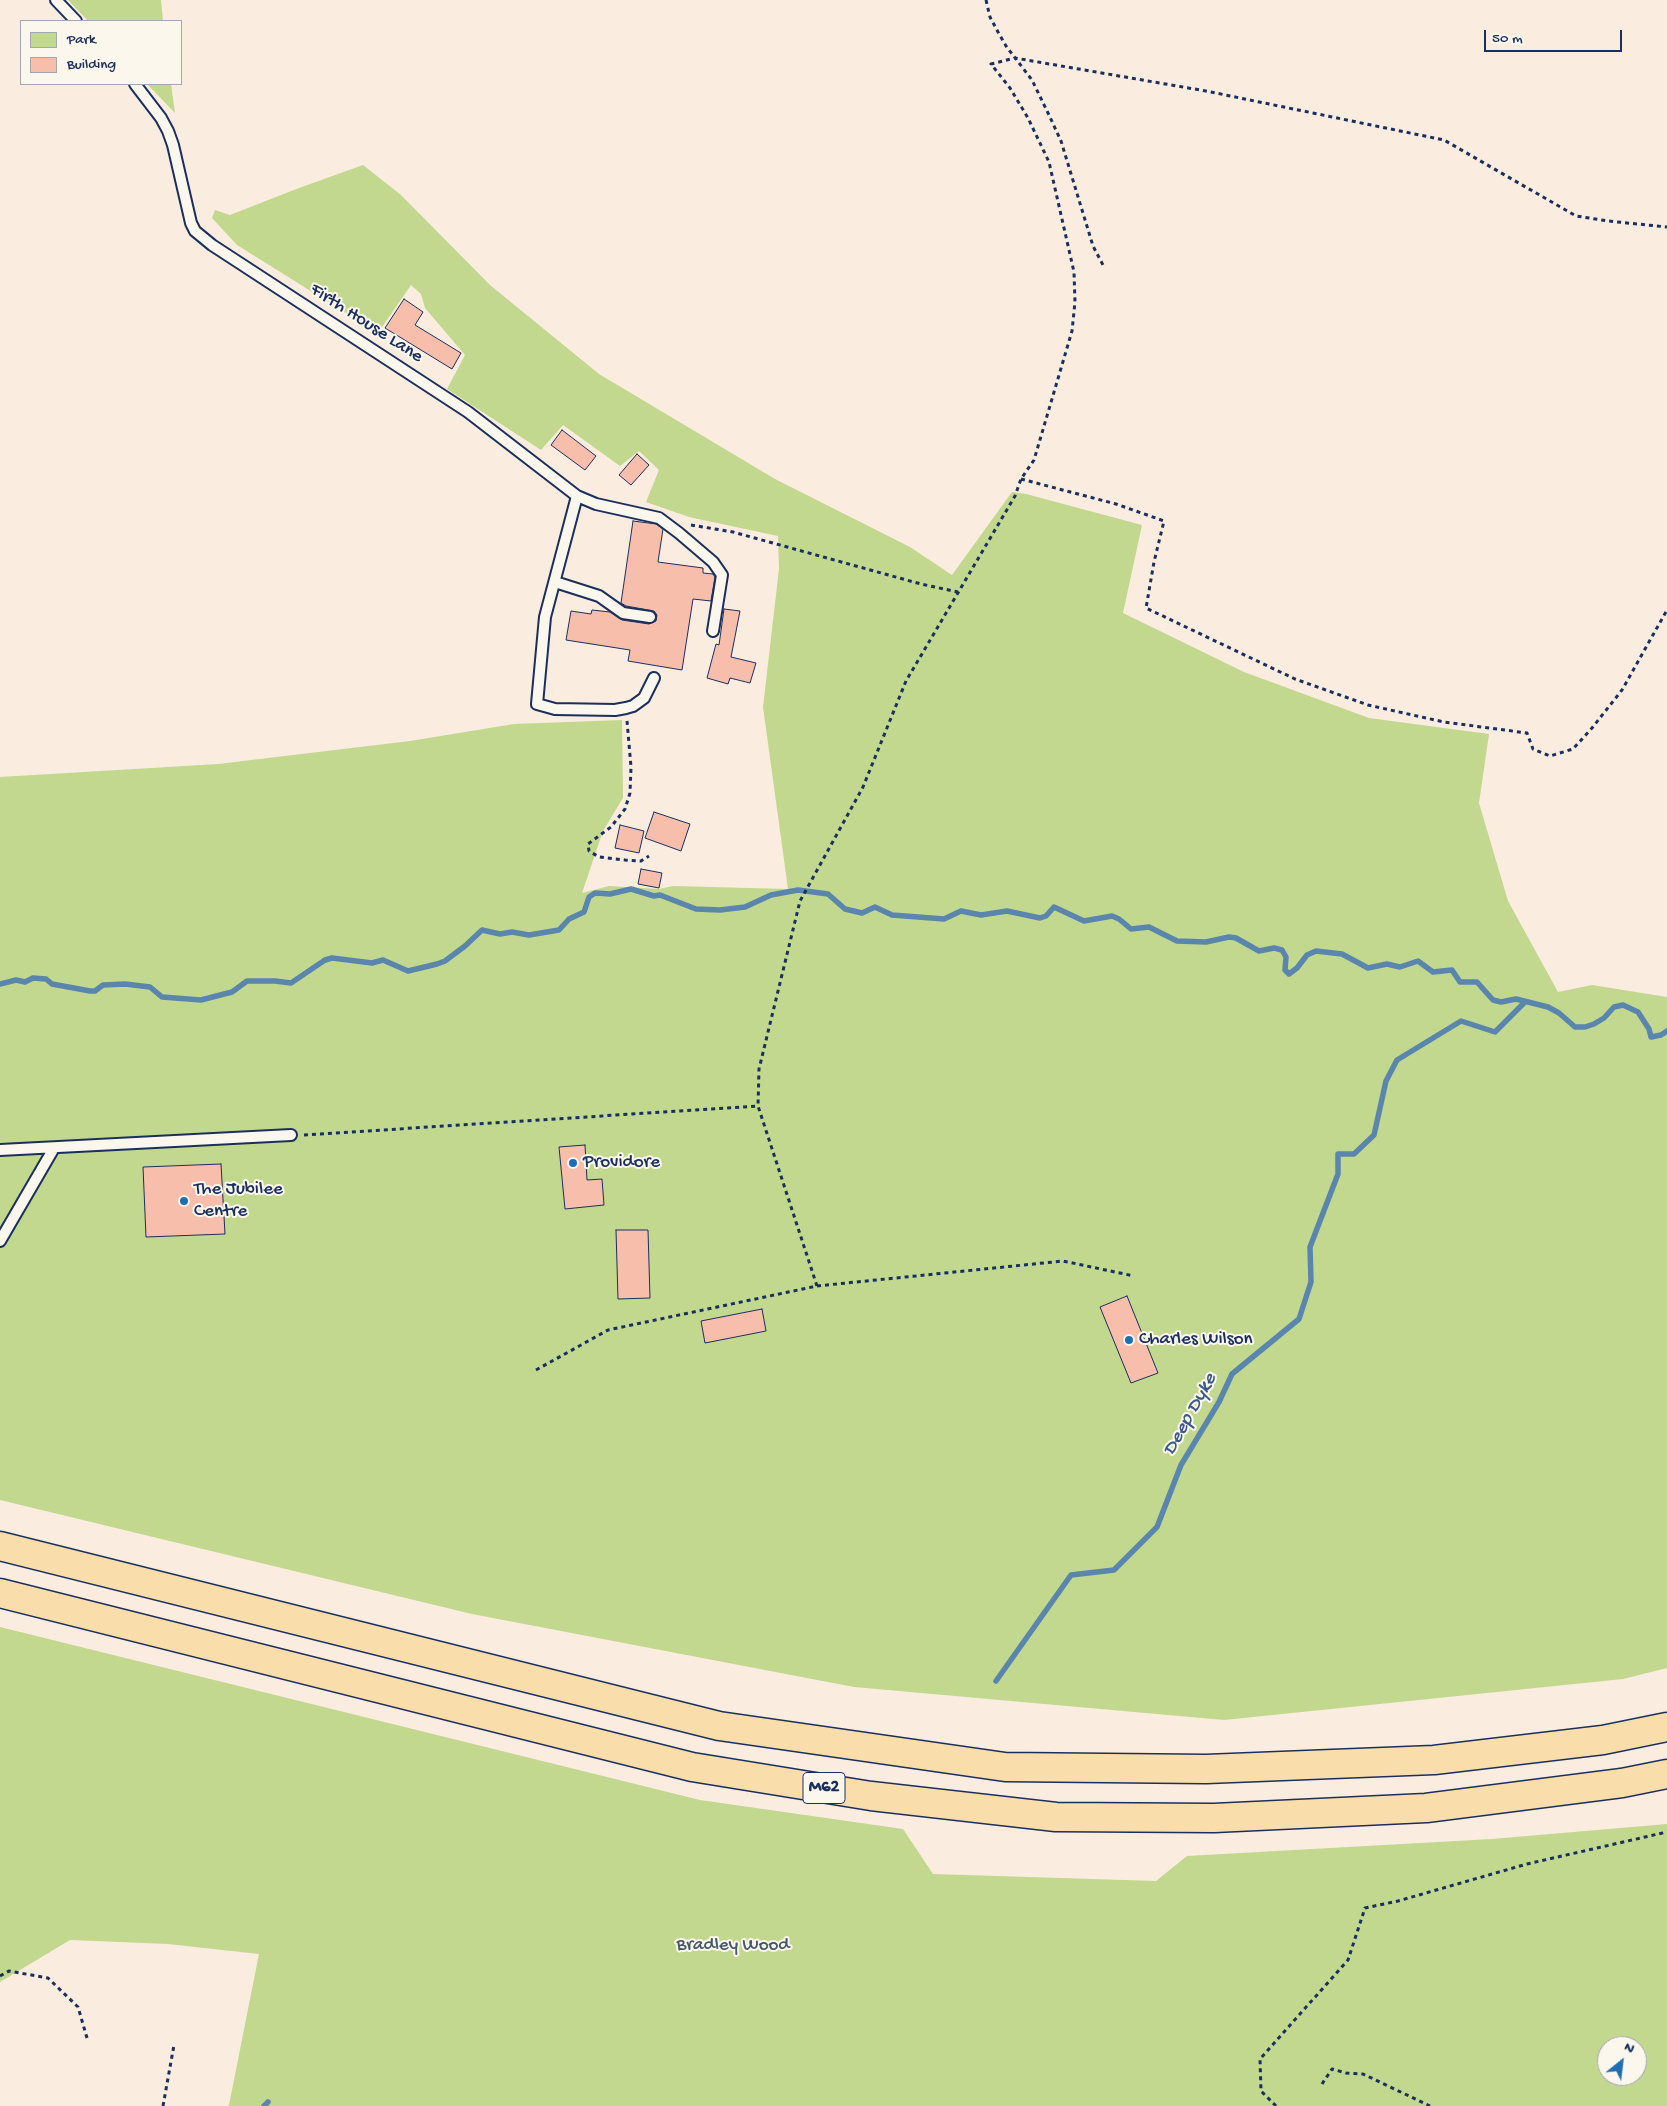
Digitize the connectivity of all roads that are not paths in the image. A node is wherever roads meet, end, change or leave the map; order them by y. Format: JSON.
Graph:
{"nodes":[{"id":1,"x":56,"y":0,"type":"edge"},
{"id":2,"x":75,"y":20,"type":"edge"},
{"id":3,"x":136,"y":85,"type":"edge"},
{"id":4,"x":577,"y":496,"type":"junction"},
{"id":5,"x":554,"y":582,"type":"junction"},
{"id":6,"x":650,"y":617,"type":"dead end"},
{"id":7,"x":713,"y":631,"type":"dead end"},
{"id":8,"x":654,"y":678,"type":"dead end"},
{"id":9,"x":290,"y":1136,"type":"road end"},
{"id":10,"x":54,"y":1148,"type":"junction"},
{"id":11,"x":0,"y":1150,"type":"edge"},
{"id":12,"x":0,"y":1241,"type":"edge"},
{"id":13,"x":0,"y":1546,"type":"edge"},
{"id":14,"x":0,"y":1593,"type":"edge"},
{"id":15,"x":1667,"y":1727,"type":"edge"},
{"id":16,"x":1667,"y":1774,"type":"edge"}],
"edges":[{"from":1,"to":2,"type":"lane"},
{"from":3,"to":4,"type":"lane","name":"Firth House Lane"},
{"from":4,"to":5,"type":"lane"},
{"from":4,"to":7,"type":"lane","name":"Firth House Lane"},
{"from":5,"to":6,"type":"lane"},
{"from":5,"to":8,"type":"lane"},
{"from":9,"to":10,"type":"lane"},
{"from":10,"to":11,"type":"lane"},
{"from":10,"to":12,"type":"lane"},
{"from":13,"to":15,"type":"highway"},
{"from":14,"to":16,"type":"highway","number":"M62"}]}
